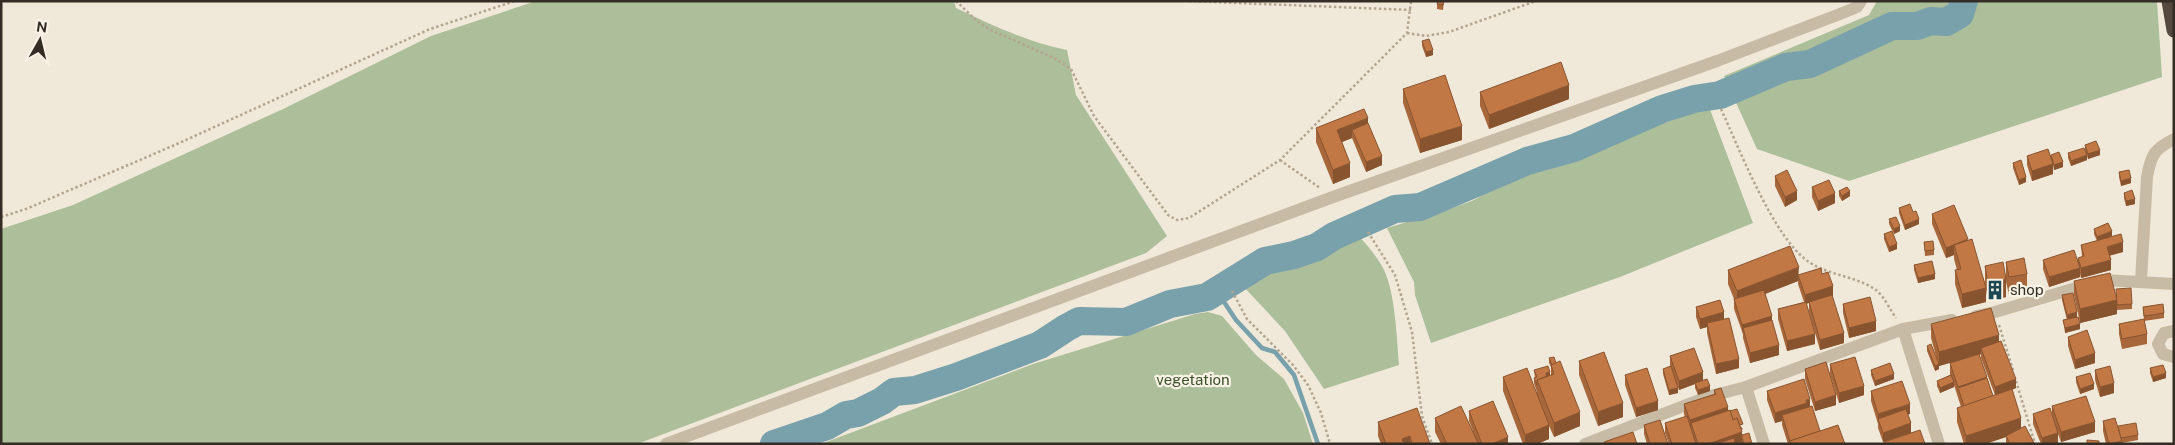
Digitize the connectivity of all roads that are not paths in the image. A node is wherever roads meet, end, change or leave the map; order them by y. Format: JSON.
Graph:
{"nodes":[{"id":1,"x":1861,"y":1,"type":"edge"},
{"id":2,"x":2169,"y":1,"type":"edge"},
{"id":3,"x":2174,"y":30,"type":"edge"},
{"id":4,"x":2174,"y":140,"type":"edge"},
{"id":5,"x":2141,"y":281,"type":"junction"},
{"id":6,"x":2174,"y":284,"type":"edge"},
{"id":7,"x":1903,"y":330,"type":"junction"},
{"id":8,"x":2174,"y":331,"type":"edge"},
{"id":9,"x":2174,"y":357,"type":"edge"},
{"id":10,"x":1746,"y":387,"type":"junction"},
{"id":11,"x":666,"y":444,"type":"edge"},
{"id":12,"x":1586,"y":444,"type":"edge"},
{"id":13,"x":1764,"y":444,"type":"edge"},
{"id":14,"x":1939,"y":444,"type":"edge"}],
"edges":[{"from":1,"to":11,"type":"street"},
{"from":2,"to":3,"type":"highway"},
{"from":4,"to":5,"type":"street"},
{"from":5,"to":6,"type":"street"},
{"from":5,"to":7,"type":"street"},
{"from":7,"to":10,"type":"street"},
{"from":7,"to":14,"type":"street"},
{"from":8,"to":9,"type":"street"},
{"from":10,"to":12,"type":"street"},
{"from":10,"to":13,"type":"street"}]}
